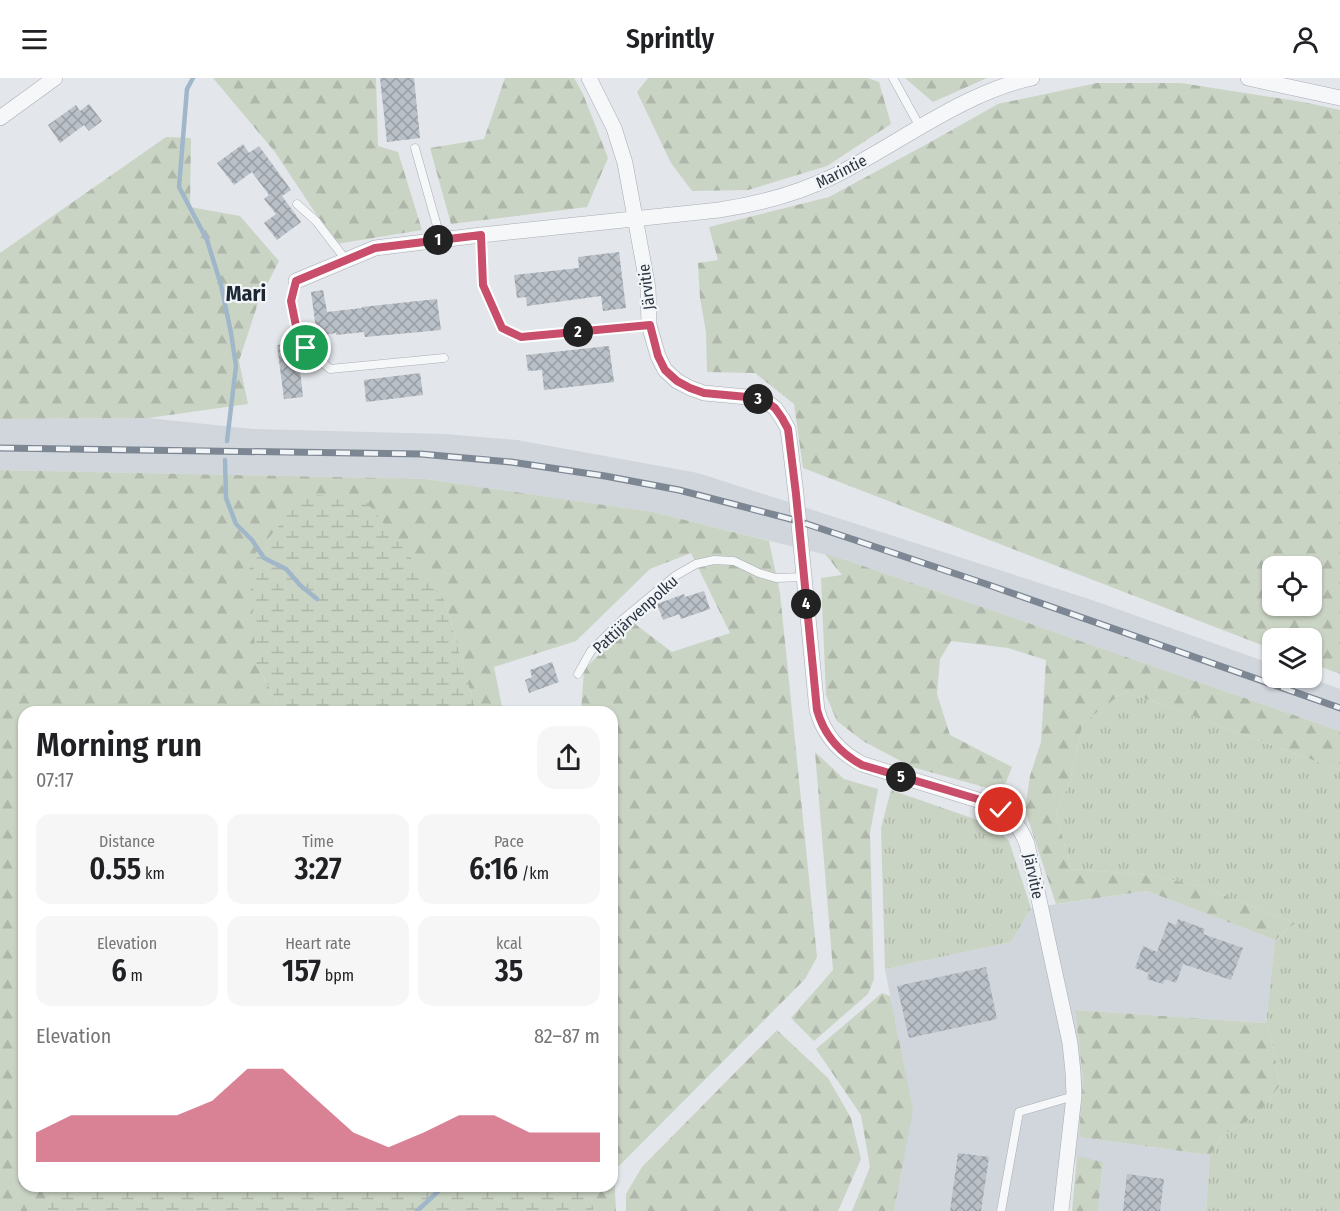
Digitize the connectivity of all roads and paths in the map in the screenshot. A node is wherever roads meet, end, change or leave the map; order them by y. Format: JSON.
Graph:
{"nodes":[{"id":1,"x":55,"y":78,"type":"edge"},
{"id":2,"x":589,"y":78,"type":"edge"},
{"id":3,"x":893,"y":78,"type":"edge"},
{"id":4,"x":1032,"y":78,"type":"edge"},
{"id":5,"x":1248,"y":78,"type":"edge"},
{"id":6,"x":1340,"y":98,"type":"edge"},
{"id":7,"x":0,"y":118,"type":"edge"},
{"id":8,"x":920,"y":127,"type":"junction"},
{"id":9,"x":415,"y":148,"type":"dead end"},
{"id":10,"x":297,"y":204,"type":"dead end"},
{"id":11,"x":635,"y":218,"type":"junction"},
{"id":12,"x":481,"y":235,"type":"junction"},
{"id":13,"x":441,"y":240,"type":"junction"},
{"id":14,"x":346,"y":260,"type":"junction"},
{"id":15,"x":296,"y":281,"type":"joint"},
{"id":16,"x":650,"y":325,"type":"junction"},
{"id":17,"x":444,"y":357,"type":"dead end"},
{"id":18,"x":804,"y":577,"type":"junction"},
{"id":19,"x":579,"y":674,"type":"dead end"},
{"id":20,"x":1074,"y":1096,"type":"junction"},
{"id":21,"x":1001,"y":1211,"type":"edge"},
{"id":22,"x":1061,"y":1211,"type":"edge"}],
"edges":[{"from":1,"to":7,"type":"street"},
{"from":2,"to":11,"type":"street","name":"Järvitie"},
{"from":3,"to":8,"type":"lane"},
{"from":4,"to":8,"type":"street","name":"Marintie"},
{"from":5,"to":6,"type":"street"},
{"from":8,"to":11,"type":"street","name":"Marintie"},
{"from":9,"to":13,"type":"lane"},
{"from":10,"to":14,"type":"lane"},
{"from":11,"to":12,"type":"street","name":"Marintie"},
{"from":11,"to":16,"type":"street","name":"Järvitie"},
{"from":12,"to":13,"type":"street","name":"Marintie"},
{"from":12,"to":16,"type":"lane"},
{"from":13,"to":14,"type":"street","name":"Marintie"},
{"from":14,"to":15,"type":"street","name":"Marintie"},
{"from":15,"to":17,"type":"lane"},
{"from":16,"to":18,"type":"street","name":"Järvitie"},
{"from":18,"to":19,"type":"lane","name":"Pattijärvenpolku"},
{"from":18,"to":20,"type":"street","name":"Järvitie"},
{"from":20,"to":21,"type":"lane"},
{"from":20,"to":22,"type":"street","name":"Järvitie"}]}
